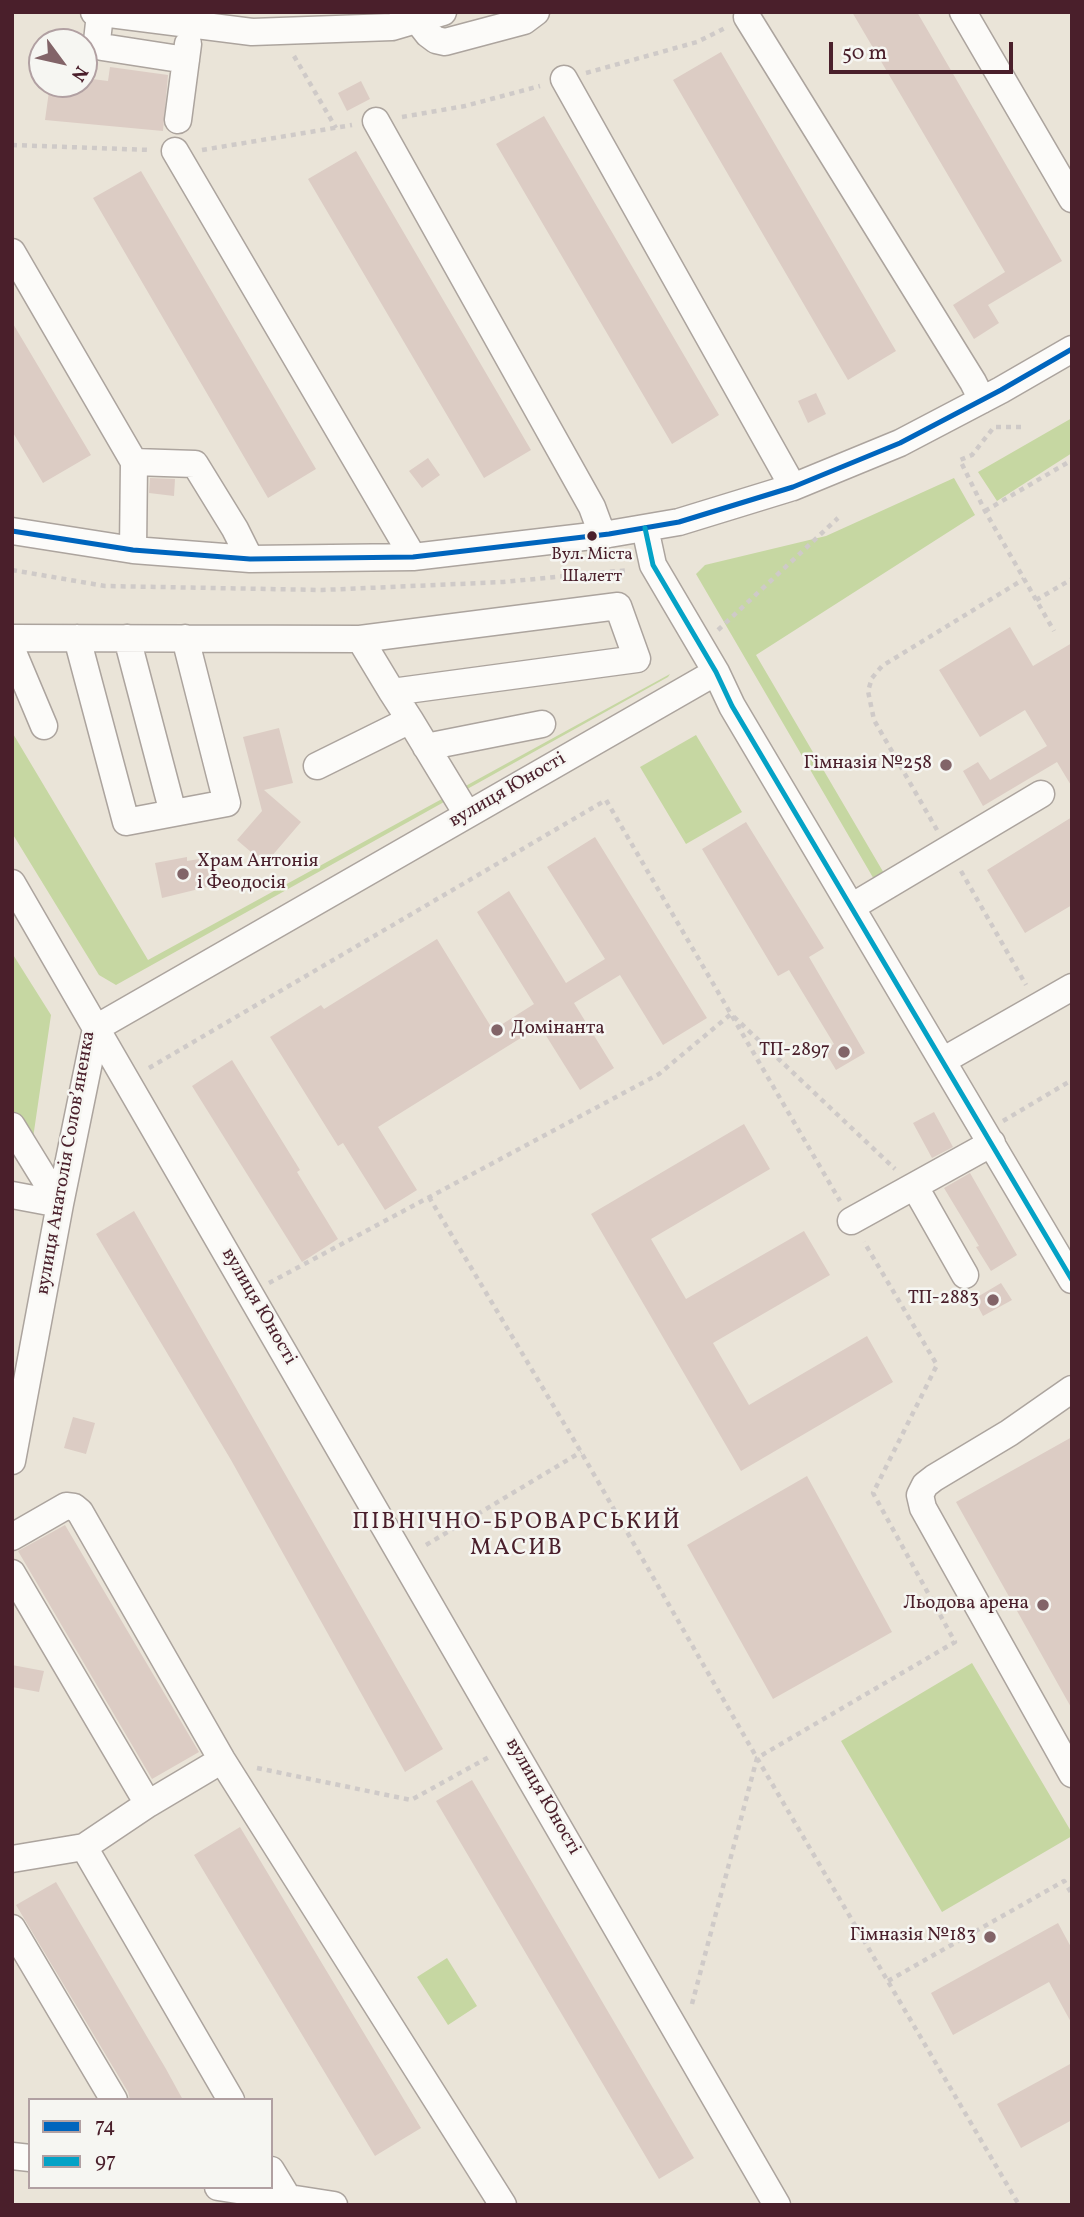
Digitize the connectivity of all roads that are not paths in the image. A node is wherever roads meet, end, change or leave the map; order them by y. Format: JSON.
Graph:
{"nodes":[{"id":1,"x":443,"y":12,"type":"edge"},
{"id":2,"x":536,"y":12,"type":"edge"},
{"id":3,"x":962,"y":12,"type":"edge"},
{"id":4,"x":97,"y":13,"type":"edge"},
{"id":5,"x":747,"y":17,"type":"dead end"},
{"id":6,"x":417,"y":20,"type":"junction"},
{"id":7,"x":191,"y":24,"type":"junction"},
{"id":8,"x":186,"y":60,"type":"junction"},
{"id":9,"x":564,"y":79,"type":"dead end"},
{"id":10,"x":178,"y":120,"type":"dead end"},
{"id":11,"x":376,"y":121,"type":"dead end"},
{"id":12,"x":175,"y":150,"type":"dead end"},
{"id":13,"x":1072,"y":199,"type":"edge"},
{"id":14,"x":12,"y":252,"type":"edge"},
{"id":15,"x":1072,"y":349,"type":"edge"},
{"id":16,"x":982,"y":400,"type":"junction"},
{"id":17,"x":134,"y":462,"type":"junction"},
{"id":18,"x":793,"y":487,"type":"junction"},
{"id":19,"x":645,"y":528,"type":"junction"},
{"id":20,"x":12,"y":531,"type":"edge"},
{"id":21,"x":602,"y":534,"type":"junction"},
{"id":22,"x":133,"y":550,"type":"junction"},
{"id":23,"x":413,"y":557,"type":"junction"},
{"id":24,"x":250,"y":559,"type":"junction"},
{"id":25,"x":12,"y":638,"type":"edge"},
{"id":26,"x":77,"y":638,"type":"junction"},
{"id":27,"x":127,"y":638,"type":"junction"},
{"id":28,"x":185,"y":638,"type":"junction"},
{"id":29,"x":360,"y":639,"type":"junction"},
{"id":30,"x":12,"y":650,"type":"edge"},
{"id":31,"x":716,"y":672,"type":"junction"},
{"id":32,"x":393,"y":692,"type":"junction"},
{"id":33,"x":410,"y":720,"type":"junction"},
{"id":34,"x":542,"y":724,"type":"dead end"},
{"id":35,"x":44,"y":726,"type":"dead end"},
{"id":36,"x":426,"y":747,"type":"junction"},
{"id":37,"x":317,"y":766,"type":"dead end"},
{"id":38,"x":1041,"y":794,"type":"dead end"},
{"id":39,"x":173,"y":813,"type":"junction"},
{"id":40,"x":467,"y":814,"type":"junction"},
{"id":41,"x":12,"y":883,"type":"edge"},
{"id":42,"x":853,"y":906,"type":"junction"},
{"id":43,"x":1072,"y":987,"type":"edge"},
{"id":44,"x":96,"y":1028,"type":"junction"},
{"id":45,"x":944,"y":1060,"type":"junction"},
{"id":46,"x":12,"y":1126,"type":"edge"},
{"id":47,"x":997,"y":1133,"type":"junction"},
{"id":48,"x":915,"y":1187,"type":"junction"},
{"id":49,"x":12,"y":1195,"type":"edge"},
{"id":50,"x":60,"y":1204,"type":"junction"},
{"id":51,"x":851,"y":1221,"type":"road end"},
{"id":52,"x":965,"y":1275,"type":"dead end"},
{"id":53,"x":1072,"y":1280,"type":"edge"},
{"id":54,"x":1072,"y":1390,"type":"edge"},
{"id":55,"x":12,"y":1461,"type":"edge"},
{"id":56,"x":12,"y":1536,"type":"edge"},
{"id":57,"x":12,"y":1573,"type":"edge"},
{"id":58,"x":222,"y":1760,"type":"junction"},
{"id":59,"x":1072,"y":1774,"type":"edge"},
{"id":60,"x":148,"y":1804,"type":"junction"},
{"id":61,"x":84,"y":1847,"type":"junction"},
{"id":62,"x":12,"y":1859,"type":"edge"},
{"id":63,"x":12,"y":1928,"type":"edge"},
{"id":64,"x":113,"y":2098,"type":"edge"},
{"id":65,"x":224,"y":2098,"type":"edge"},
{"id":66,"x":273,"y":2173,"type":"edge"},
{"id":67,"x":231,"y":2189,"type":"edge"},
{"id":68,"x":288,"y":2198,"type":"junction"},
{"id":69,"x":334,"y":2205,"type":"edge"},
{"id":70,"x":503,"y":2205,"type":"edge"},
{"id":71,"x":777,"y":2205,"type":"edge"}],
"edges":[{"from":1,"to":6,"type":"street"},
{"from":2,"to":6,"type":"street"},
{"from":3,"to":13,"type":"street"},
{"from":4,"to":7,"type":"street"},
{"from":4,"to":8,"type":"street"},
{"from":5,"to":16,"type":"street"},
{"from":6,"to":7,"type":"street"},
{"from":7,"to":8,"type":"street"},
{"from":8,"to":10,"type":"street"},
{"from":9,"to":18,"type":"street"},
{"from":11,"to":21,"type":"street"},
{"from":12,"to":23,"type":"street"},
{"from":14,"to":17,"type":"street"},
{"from":15,"to":16,"type":"street"},
{"from":16,"to":18,"type":"street"},
{"from":17,"to":22,"type":"street"},
{"from":17,"to":24,"type":"street"},
{"from":18,"to":19,"type":"street"},
{"from":19,"to":21,"type":"street"},
{"from":19,"to":31,"type":"street"},
{"from":20,"to":22,"type":"street"},
{"from":21,"to":23,"type":"street"},
{"from":22,"to":24,"type":"street"},
{"from":23,"to":24,"type":"street"},
{"from":25,"to":26,"type":"street"},
{"from":26,"to":27,"type":"street"},
{"from":26,"to":39,"type":"street"},
{"from":27,"to":28,"type":"street"},
{"from":27,"to":39,"type":"street"},
{"from":28,"to":29,"type":"street"},
{"from":28,"to":39,"type":"street"},
{"from":29,"to":32,"type":"street"},
{"from":29,"to":32,"type":"street"},
{"from":30,"to":35,"type":"street"},
{"from":31,"to":40,"type":"street","name":"вулиця Юності"},
{"from":31,"to":42,"type":"street"},
{"from":32,"to":33,"type":"street"},
{"from":33,"to":36,"type":"street"},
{"from":33,"to":37,"type":"street"},
{"from":34,"to":36,"type":"street"},
{"from":36,"to":40,"type":"street"},
{"from":38,"to":42,"type":"street"},
{"from":40,"to":44,"type":"street","name":"вулиця Юності"},
{"from":41,"to":44,"type":"street","name":"вулиця Анатолія Соловʼяненка"},
{"from":42,"to":45,"type":"street"},
{"from":43,"to":45,"type":"street"},
{"from":44,"to":50,"type":"street","name":"вулиця Анатолія Соловʼяненка"},
{"from":44,"to":71,"type":"street","name":"вулиця Юності"},
{"from":45,"to":47,"type":"street"},
{"from":46,"to":50,"type":"street"},
{"from":47,"to":48,"type":"street"},
{"from":47,"to":53,"type":"street"},
{"from":48,"to":51,"type":"street"},
{"from":48,"to":52,"type":"street"},
{"from":49,"to":50,"type":"street"},
{"from":50,"to":55,"type":"street","name":"вулиця Анатолія Соловʼяненка"},
{"from":54,"to":59,"type":"street"},
{"from":56,"to":58,"type":"street"},
{"from":57,"to":60,"type":"street"},
{"from":58,"to":60,"type":"street"},
{"from":58,"to":70,"type":"street"},
{"from":60,"to":61,"type":"street"},
{"from":61,"to":62,"type":"street"},
{"from":61,"to":65,"type":"street"},
{"from":63,"to":64,"type":"street"},
{"from":66,"to":68,"type":"street"},
{"from":67,"to":68,"type":"street"},
{"from":68,"to":69,"type":"street"}]}
